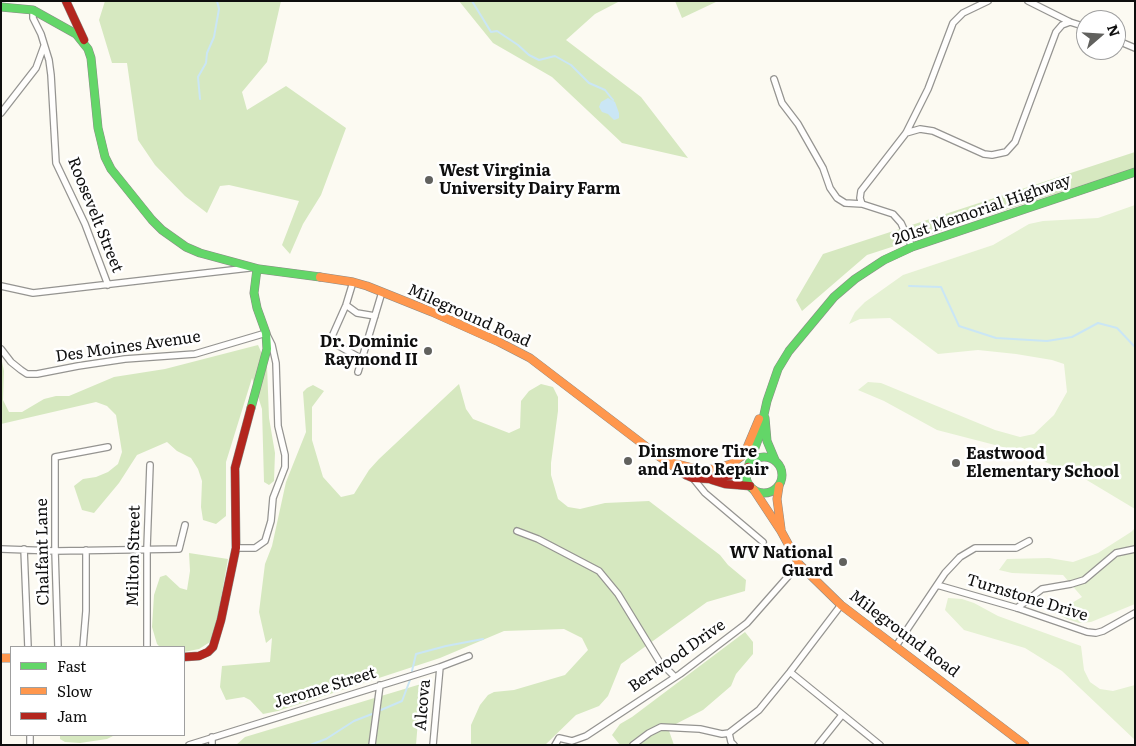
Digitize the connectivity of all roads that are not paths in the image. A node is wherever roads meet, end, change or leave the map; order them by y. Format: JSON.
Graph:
{"nodes":[{"id":1,"x":66,"y":1,"type":"edge"},
{"id":2,"x":988,"y":1,"type":"edge"},
{"id":3,"x":1028,"y":1,"type":"edge"},
{"id":4,"x":1,"y":7,"type":"edge"},
{"id":5,"x":33,"y":10,"type":"junction"},
{"id":6,"x":1070,"y":22,"type":"junction"},
{"id":7,"x":1076,"y":24,"type":"edge"},
{"id":8,"x":44,"y":46,"type":"junction"},
{"id":9,"x":88,"y":49,"type":"junction"},
{"id":10,"x":774,"y":79,"type":"dead end"},
{"id":11,"x":1,"y":112,"type":"edge"},
{"id":12,"x":906,"y":132,"type":"junction"},
{"id":13,"x":1135,"y":172,"type":"edge"},
{"id":14,"x":862,"y":204,"type":"junction"},
{"id":15,"x":912,"y":247,"type":"junction"},
{"id":16,"x":257,"y":269,"type":"junction"},
{"id":17,"x":352,"y":282,"type":"junction"},
{"id":18,"x":108,"y":285,"type":"junction"},
{"id":19,"x":1,"y":286,"type":"edge"},
{"id":20,"x":382,"y":292,"type":"junction"},
{"id":21,"x":346,"y":305,"type":"junction"},
{"id":22,"x":375,"y":316,"type":"junction"},
{"id":23,"x":266,"y":333,"type":"junction"},
{"id":24,"x":1,"y":348,"type":"edge"},
{"id":25,"x":362,"y":359,"type":"junction"},
{"id":26,"x":358,"y":372,"type":"dead end"},
{"id":27,"x":764,"y":410,"type":"junction"},
{"id":28,"x":108,"y":447,"type":"dead end"},
{"id":29,"x":657,"y":456,"type":"junction"},
{"id":30,"x":776,"y":460,"type":"junction"},
{"id":31,"x":150,"y":465,"type":"dead end"},
{"id":32,"x":749,"y":465,"type":"junction"},
{"id":33,"x":692,"y":477,"type":"junction"},
{"id":34,"x":710,"y":479,"type":"junction"},
{"id":35,"x":779,"y":486,"type":"junction"},
{"id":36,"x":752,"y":488,"type":"junction"},
{"id":37,"x":185,"y":525,"type":"dead end"},
{"id":38,"x":517,"y":531,"type":"dead end"},
{"id":39,"x":781,"y":531,"type":"junction"},
{"id":40,"x":1029,"y":541,"type":"dead end"},
{"id":41,"x":763,"y":542,"type":"dead end"},
{"id":42,"x":1,"y":548,"type":"edge"},
{"id":43,"x":147,"y":548,"type":"junction"},
{"id":44,"x":236,"y":548,"type":"junction"},
{"id":45,"x":24,"y":549,"type":"junction"},
{"id":46,"x":1135,"y":549,"type":"edge"},
{"id":47,"x":86,"y":550,"type":"junction"},
{"id":48,"x":55,"y":551,"type":"junction"},
{"id":49,"x":799,"y":564,"type":"junction"},
{"id":50,"x":938,"y":585,"type":"junction"},
{"id":51,"x":841,"y":605,"type":"junction"},
{"id":52,"x":1017,"y":608,"type":"junction"},
{"id":53,"x":1135,"y":613,"type":"edge"},
{"id":54,"x":28,"y":646,"type":"edge"},
{"id":55,"x":58,"y":646,"type":"edge"},
{"id":56,"x":83,"y":646,"type":"edge"},
{"id":57,"x":147,"y":646,"type":"edge"},
{"id":58,"x":896,"y":646,"type":"junction"},
{"id":59,"x":469,"y":656,"type":"dead end"},
{"id":60,"x":185,"y":657,"type":"edge"},
{"id":61,"x":440,"y":667,"type":"junction"},
{"id":62,"x":790,"y":672,"type":"junction"},
{"id":63,"x":675,"y":678,"type":"junction"},
{"id":64,"x":380,"y":685,"type":"junction"},
{"id":65,"x":842,"y":715,"type":"junction"},
{"id":66,"x":729,"y":733,"type":"junction"},
{"id":67,"x":586,"y":736,"type":"junction"},
{"id":68,"x":212,"y":737,"type":"junction"},
{"id":69,"x":732,"y":743,"type":"edge"},
{"id":70,"x":189,"y":745,"type":"edge"},
{"id":71,"x":212,"y":745,"type":"edge"},
{"id":72,"x":372,"y":745,"type":"edge"},
{"id":73,"x":433,"y":745,"type":"edge"},
{"id":74,"x":555,"y":745,"type":"edge"},
{"id":75,"x":580,"y":745,"type":"edge"},
{"id":76,"x":633,"y":745,"type":"edge"},
{"id":77,"x":818,"y":745,"type":"edge"},
{"id":78,"x":880,"y":745,"type":"edge"},
{"id":79,"x":1026,"y":745,"type":"edge"}],
"edges":[{"from":1,"to":9,"type":"main road","name":"Mileground Road"},
{"from":2,"to":12,"type":"street"},
{"from":3,"to":6,"type":"street"},
{"from":4,"to":5,"type":"main road"},
{"from":5,"to":8,"type":"street","name":"Roosevelt Street"},
{"from":5,"to":9,"type":"main road"},
{"from":6,"to":7,"type":"street"},
{"from":6,"to":12,"type":"street"},
{"from":8,"to":11,"type":"street"},
{"from":8,"to":18,"type":"street","name":"Roosevelt Street"},
{"from":9,"to":16,"type":"main road","name":"Mileground Road"},
{"from":10,"to":14,"type":"street"},
{"from":12,"to":14,"type":"street"},
{"from":13,"to":15,"type":"main road","name":"201st Memorial Highway"},
{"from":14,"to":15,"type":"street"},
{"from":15,"to":27,"type":"main road","name":"201st Memorial Highway"},
{"from":16,"to":17,"type":"main road","name":"Mileground Road"},
{"from":16,"to":18,"type":"street"},
{"from":16,"to":23,"type":"main road"},
{"from":17,"to":20,"type":"main road","name":"Mileground Road"},
{"from":17,"to":21,"type":"street"},
{"from":18,"to":19,"type":"street"},
{"from":20,"to":22,"type":"street"},
{"from":20,"to":29,"type":"main road","name":"Mileground Road"},
{"from":21,"to":22,"type":"street"},
{"from":21,"to":25,"type":"street"},
{"from":22,"to":25,"type":"street"},
{"from":23,"to":24,"type":"street","name":"Des Moines Avenue"},
{"from":23,"to":44,"type":"main road"},
{"from":23,"to":44,"type":"street"},
{"from":25,"to":26,"type":"street"},
{"from":27,"to":29,"type":"main road"},
{"from":27,"to":30,"type":"main road","name":"201st Memorial Highway"},
{"from":27,"to":32,"type":"main road","name":"201st Memorial Highway"},
{"from":28,"to":48,"type":"street","name":"Chalfant Lane"},
{"from":29,"to":33,"type":"main road","name":"Mileground Road"},
{"from":30,"to":32,"type":"main road"},
{"from":30,"to":35,"type":"main road"},
{"from":31,"to":43,"type":"street","name":"Milton Street"},
{"from":32,"to":34,"type":"main road","name":"Mileground Road"},
{"from":32,"to":36,"type":"main road"},
{"from":33,"to":34,"type":"main road","name":"Mileground Road"},
{"from":33,"to":41,"type":"street","name":"Mileground Road"},
{"from":34,"to":36,"type":"main road","name":"Mileground Road"},
{"from":35,"to":36,"type":"main road"},
{"from":35,"to":39,"type":"main road","name":"Mileground Road"},
{"from":36,"to":39,"type":"main road","name":"Mileground Road"},
{"from":37,"to":43,"type":"street"},
{"from":38,"to":63,"type":"street"},
{"from":39,"to":49,"type":"main road","name":"Mileground Road"},
{"from":40,"to":50,"type":"street"},
{"from":42,"to":45,"type":"street"},
{"from":43,"to":47,"type":"street"},
{"from":43,"to":57,"type":"street","name":"Milton Street"},
{"from":44,"to":60,"type":"main road"},
{"from":45,"to":48,"type":"street"},
{"from":45,"to":54,"type":"street"},
{"from":46,"to":52,"type":"street"},
{"from":47,"to":48,"type":"street"},
{"from":47,"to":56,"type":"street"},
{"from":48,"to":55,"type":"street","name":"Chalfant Lane"},
{"from":49,"to":51,"type":"main road","name":"Mileground Road"},
{"from":49,"to":63,"type":"street","name":"Berwood Drive"},
{"from":50,"to":52,"type":"street","name":"Turnstone Drive"},
{"from":50,"to":58,"type":"street"},
{"from":51,"to":58,"type":"main road","name":"Mileground Road"},
{"from":51,"to":62,"type":"street"},
{"from":52,"to":53,"type":"street","name":"Turnstone Drive"},
{"from":58,"to":79,"type":"main road","name":"Mileground Road"},
{"from":59,"to":61,"type":"street","name":"Jerome Street"},
{"from":61,"to":64,"type":"street","name":"Jerome Street"},
{"from":61,"to":73,"type":"street","name":"Alcova"},
{"from":62,"to":65,"type":"street"},
{"from":62,"to":66,"type":"street"},
{"from":63,"to":67,"type":"street","name":"Berwood Drive"},
{"from":64,"to":68,"type":"street","name":"Jerome Street"},
{"from":64,"to":72,"type":"street"},
{"from":65,"to":77,"type":"street"},
{"from":65,"to":78,"type":"street"},
{"from":66,"to":69,"type":"street"},
{"from":66,"to":76,"type":"street"},
{"from":67,"to":74,"type":"street","name":"Berwood Drive"},
{"from":67,"to":75,"type":"street"},
{"from":68,"to":70,"type":"street","name":"Jerome Street"},
{"from":68,"to":71,"type":"street"}]}
